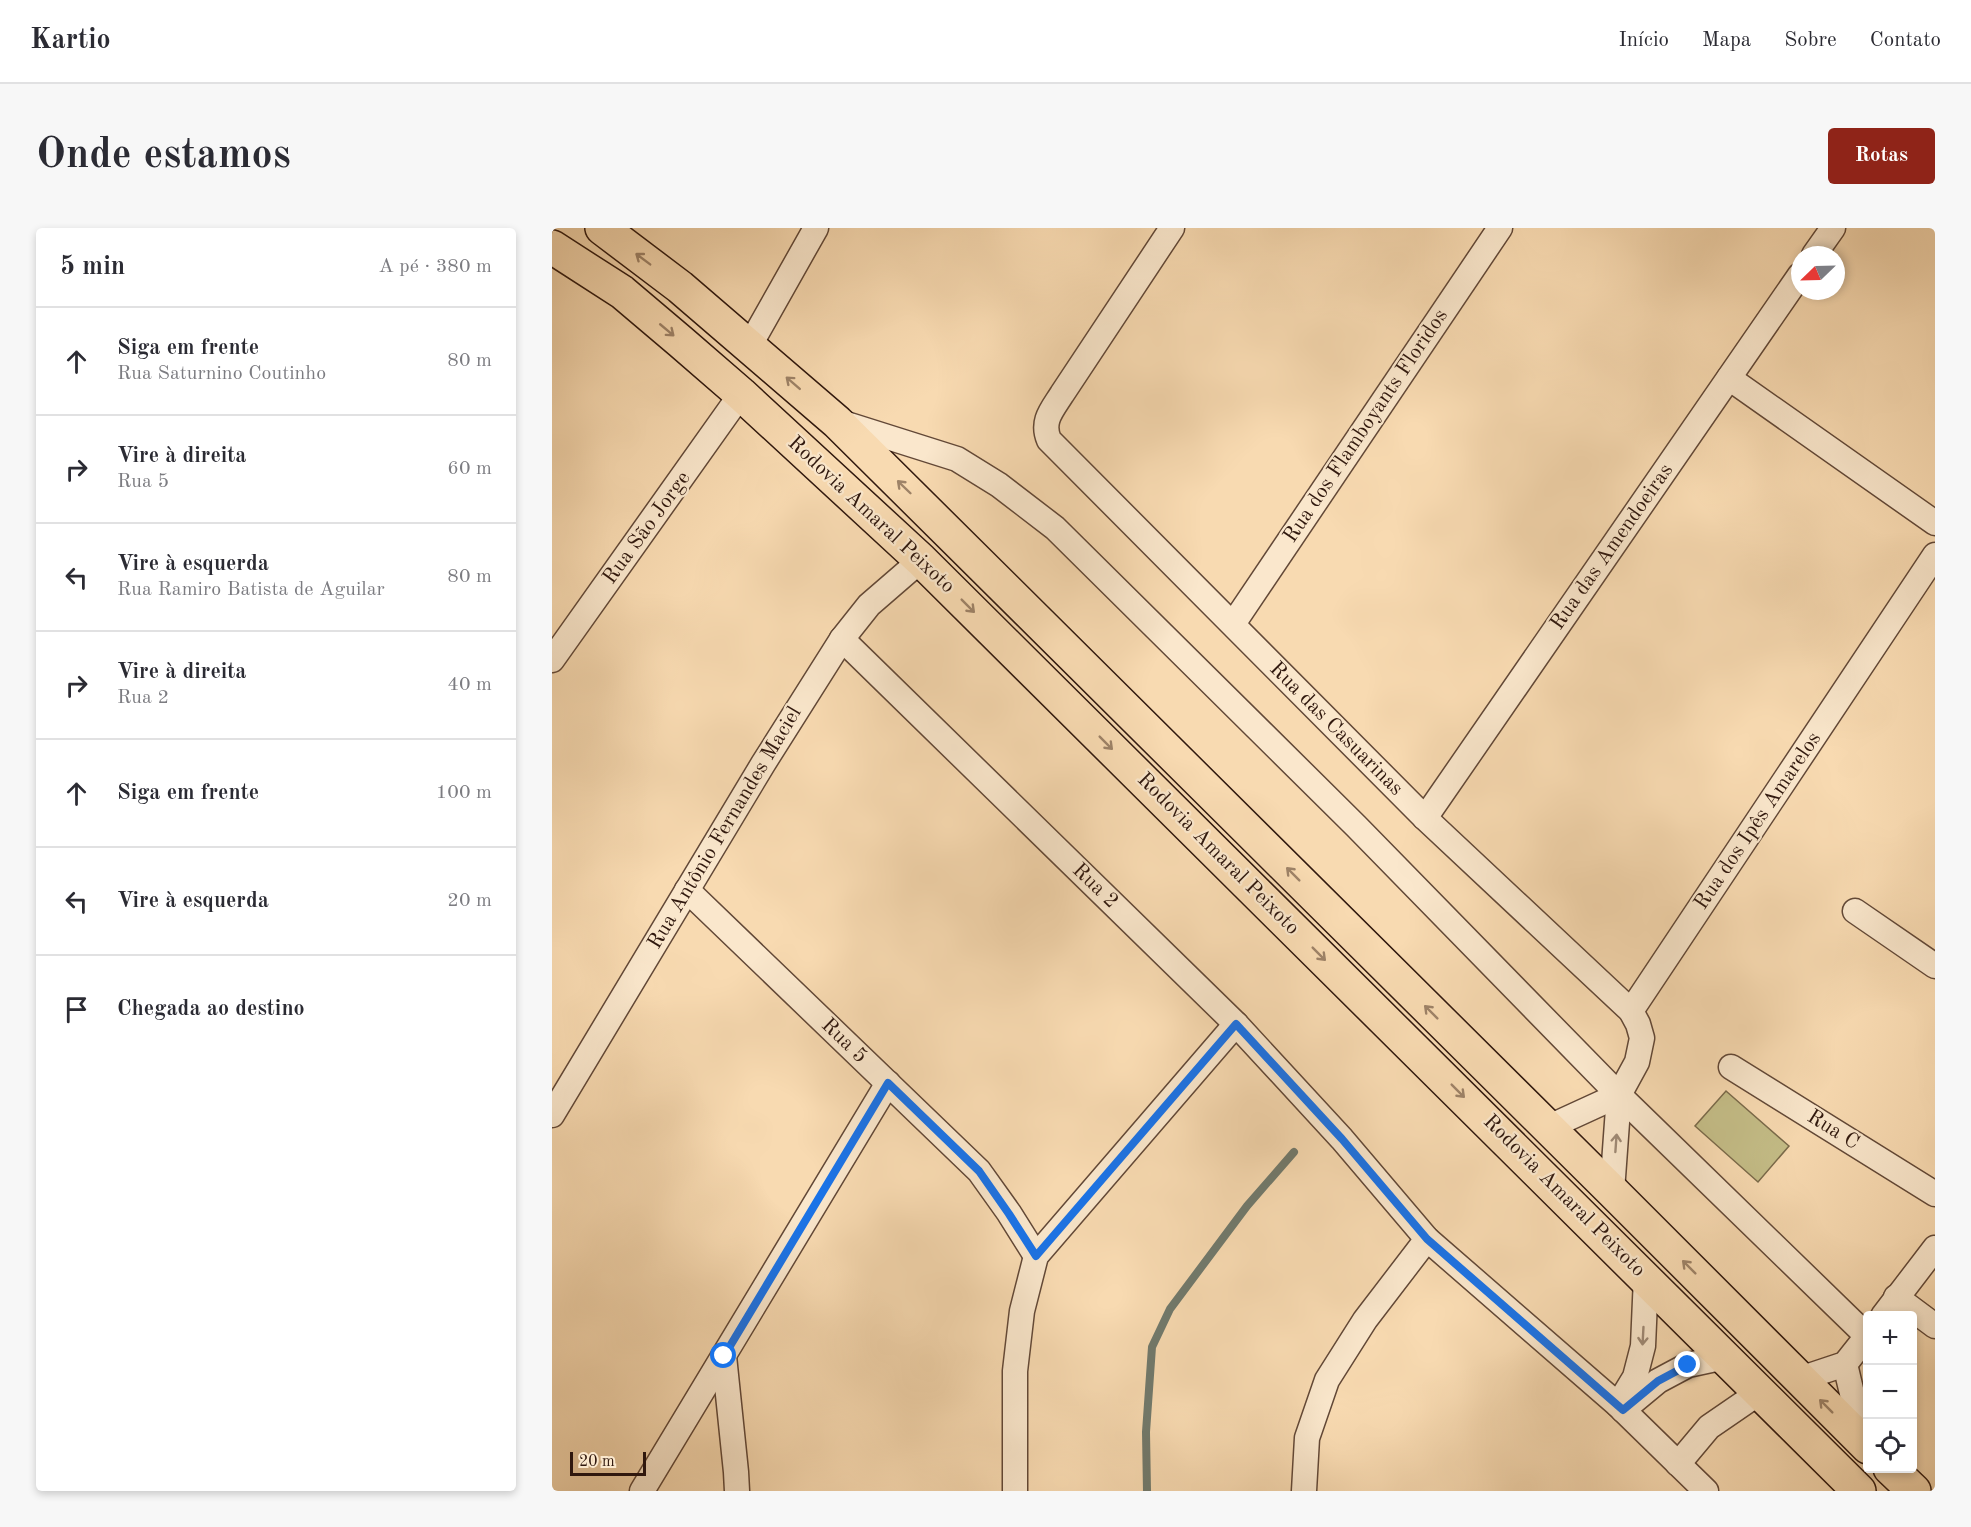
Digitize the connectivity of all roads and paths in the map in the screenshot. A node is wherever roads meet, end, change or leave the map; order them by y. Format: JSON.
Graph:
{"nodes":[{"id":1,"x":602,"y":228,"type":"edge"},
{"id":2,"x":816,"y":228,"type":"edge"},
{"id":3,"x":1172,"y":228,"type":"edge"},
{"id":4,"x":1833,"y":228,"type":"edge"},
{"id":5,"x":1492,"y":231,"type":"edge"},
{"id":6,"x":1820,"y":246,"type":"edge"},
{"id":7,"x":552,"y":247,"type":"edge"},
{"id":8,"x":1791,"y":288,"type":"edge"},
{"id":9,"x":750,"y":345,"type":"junction"},
{"id":10,"x":1729,"y":378,"type":"junction"},
{"id":11,"x":741,"y":394,"type":"junction"},
{"id":12,"x":837,"y":422,"type":"junction"},
{"id":13,"x":1935,"y":523,"type":"edge"},
{"id":14,"x":1935,"y":555,"type":"edge"},
{"id":15,"x":921,"y":560,"type":"junction"},
{"id":16,"x":1233,"y":624,"type":"junction"},
{"id":17,"x":842,"y":639,"type":"junction"},
{"id":18,"x":552,"y":660,"type":"edge"},
{"id":19,"x":1425,"y":818,"type":"junction"},
{"id":20,"x":687,"y":890,"type":"junction"},
{"id":21,"x":1855,"y":911,"type":"dead end"},
{"id":22,"x":1935,"y":966,"type":"edge"},
{"id":23,"x":1631,"y":1011,"type":"junction"},
{"id":24,"x":1236,"y":1024,"type":"junction"},
{"id":25,"x":1731,"y":1067,"type":"dead end"},
{"id":26,"x":888,"y":1083,"type":"junction"},
{"id":27,"x":1619,"y":1095,"type":"junction"},
{"id":28,"x":552,"y":1114,"type":"edge"},
{"id":29,"x":1547,"y":1128,"type":"junction"},
{"id":30,"x":1612,"y":1191,"type":"junction"},
{"id":31,"x":1935,"y":1194,"type":"edge"},
{"id":32,"x":1427,"y":1239,"type":"junction"},
{"id":33,"x":1935,"y":1248,"type":"edge"},
{"id":34,"x":1036,"y":1256,"type":"junction"},
{"id":35,"x":1646,"y":1277,"type":"junction"},
{"id":36,"x":1890,"y":1306,"type":"edge"},
{"id":37,"x":1935,"y":1326,"type":"edge"},
{"id":38,"x":1863,"y":1332,"type":"edge"},
{"id":39,"x":1863,"y":1341,"type":"edge"},
{"id":40,"x":724,"y":1356,"type":"junction"},
{"id":41,"x":1725,"y":1357,"type":"junction"},
{"id":42,"x":1845,"y":1364,"type":"junction"},
{"id":43,"x":1800,"y":1379,"type":"junction"},
{"id":44,"x":1760,"y":1392,"type":"junction"},
{"id":45,"x":1620,"y":1407,"type":"junction"},
{"id":46,"x":1863,"y":1433,"type":"edge"},
{"id":47,"x":1863,"y":1442,"type":"edge"},
{"id":48,"x":1678,"y":1464,"type":"junction"},
{"id":49,"x":1895,"y":1473,"type":"edge"},
{"id":50,"x":1851,"y":1488,"type":"edge"},
{"id":51,"x":642,"y":1491,"type":"edge"},
{"id":52,"x":736,"y":1491,"type":"edge"},
{"id":53,"x":1015,"y":1491,"type":"edge"},
{"id":54,"x":1304,"y":1491,"type":"edge"},
{"id":55,"x":1706,"y":1491,"type":"edge"},
{"id":56,"x":1914,"y":1491,"type":"edge"}],
"edges":[{"from":9,"to":1,"type":"highway","name":"Rodovia Amaral Peixoto","one_way":true},
{"from":2,"to":9,"type":"street"},
{"from":3,"to":16,"type":"street","name":"Rua das Casuarinas"},
{"from":4,"to":6,"type":"street"},
{"from":5,"to":16,"type":"street","name":"Rua dos Flamboyants Floridos"},
{"from":7,"to":11,"type":"highway","name":"Rodovia Amaral Peixoto","one_way":true},
{"from":8,"to":10,"type":"street","name":"Rua das Amendoeiras"},
{"from":12,"to":9,"type":"highway","name":"Rodovia Amaral Peixoto","one_way":true},
{"from":10,"to":13,"type":"street"},
{"from":10,"to":19,"type":"street","name":"Rua das Amendoeiras"},
{"from":11,"to":15,"type":"highway","name":"Rodovia Amaral Peixoto"},
{"from":11,"to":18,"type":"street","name":"Rua São Jorge"},
{"from":12,"to":27,"type":"street"},
{"from":29,"to":12,"type":"highway","name":"Rodovia Amaral Peixoto","one_way":true},
{"from":14,"to":23,"type":"street","name":"Rua dos Ipês Amarelos"},
{"from":15,"to":17,"type":"street","name":"Rua Antônio Fernandes Maciel"},
{"from":15,"to":35,"type":"highway","name":"Rodovia Amaral Peixoto","one_way":true},
{"from":16,"to":19,"type":"street","name":"Rua das Casuarinas"},
{"from":17,"to":20,"type":"street","name":"Rua Antônio Fernandes Maciel"},
{"from":17,"to":24,"type":"street","name":"Rua 2"},
{"from":19,"to":23,"type":"street","name":"Rua das Casuarinas"},
{"from":20,"to":26,"type":"street","name":"Rua 5"},
{"from":20,"to":28,"type":"street","name":"Rua Antônio Fernandes Maciel"},
{"from":21,"to":22,"type":"street"},
{"from":23,"to":27,"type":"street"},
{"from":24,"to":32,"type":"street","name":"Rua 2"},
{"from":24,"to":34,"type":"street"},
{"from":25,"to":31,"type":"street","name":"Rua C"},
{"from":26,"to":34,"type":"street","name":"Rua 5"},
{"from":26,"to":40,"type":"street"},
{"from":27,"to":29,"type":"street"},
{"from":30,"to":27,"type":"street","one_way":true},
{"from":27,"to":38,"type":"street"},
{"from":29,"to":30,"type":"highway","name":"Rodovia Amaral Peixoto"},
{"from":43,"to":30,"type":"highway","name":"Rodovia Amaral Peixoto","one_way":true},
{"from":32,"to":45,"type":"street","name":"Rua 2"},
{"from":32,"to":54,"type":"street"},
{"from":33,"to":36,"type":"street"},
{"from":34,"to":53,"type":"street"},
{"from":35,"to":41,"type":"highway","name":"Rodovia Amaral Peixoto"},
{"from":35,"to":45,"type":"street","one_way":true},
{"from":36,"to":37,"type":"street"},
{"from":39,"to":42,"type":"street"},
{"from":40,"to":51,"type":"street"},
{"from":40,"to":52,"type":"street"},
{"from":41,"to":44,"type":"highway","name":"Rodovia Amaral Peixoto"},
{"from":41,"to":45,"type":"street"},
{"from":42,"to":43,"type":"street"},
{"from":42,"to":46,"type":"street"},
{"from":47,"to":43,"type":"highway","name":"Rodovia Amaral Peixoto","one_way":true},
{"from":44,"to":48,"type":"street"},
{"from":44,"to":50,"type":"highway","name":"Rodovia Amaral Peixoto"},
{"from":45,"to":48,"type":"street","name":"Rua 2"},
{"from":48,"to":55,"type":"street","name":"Rua 2"},
{"from":49,"to":56,"type":"highway"}]}
